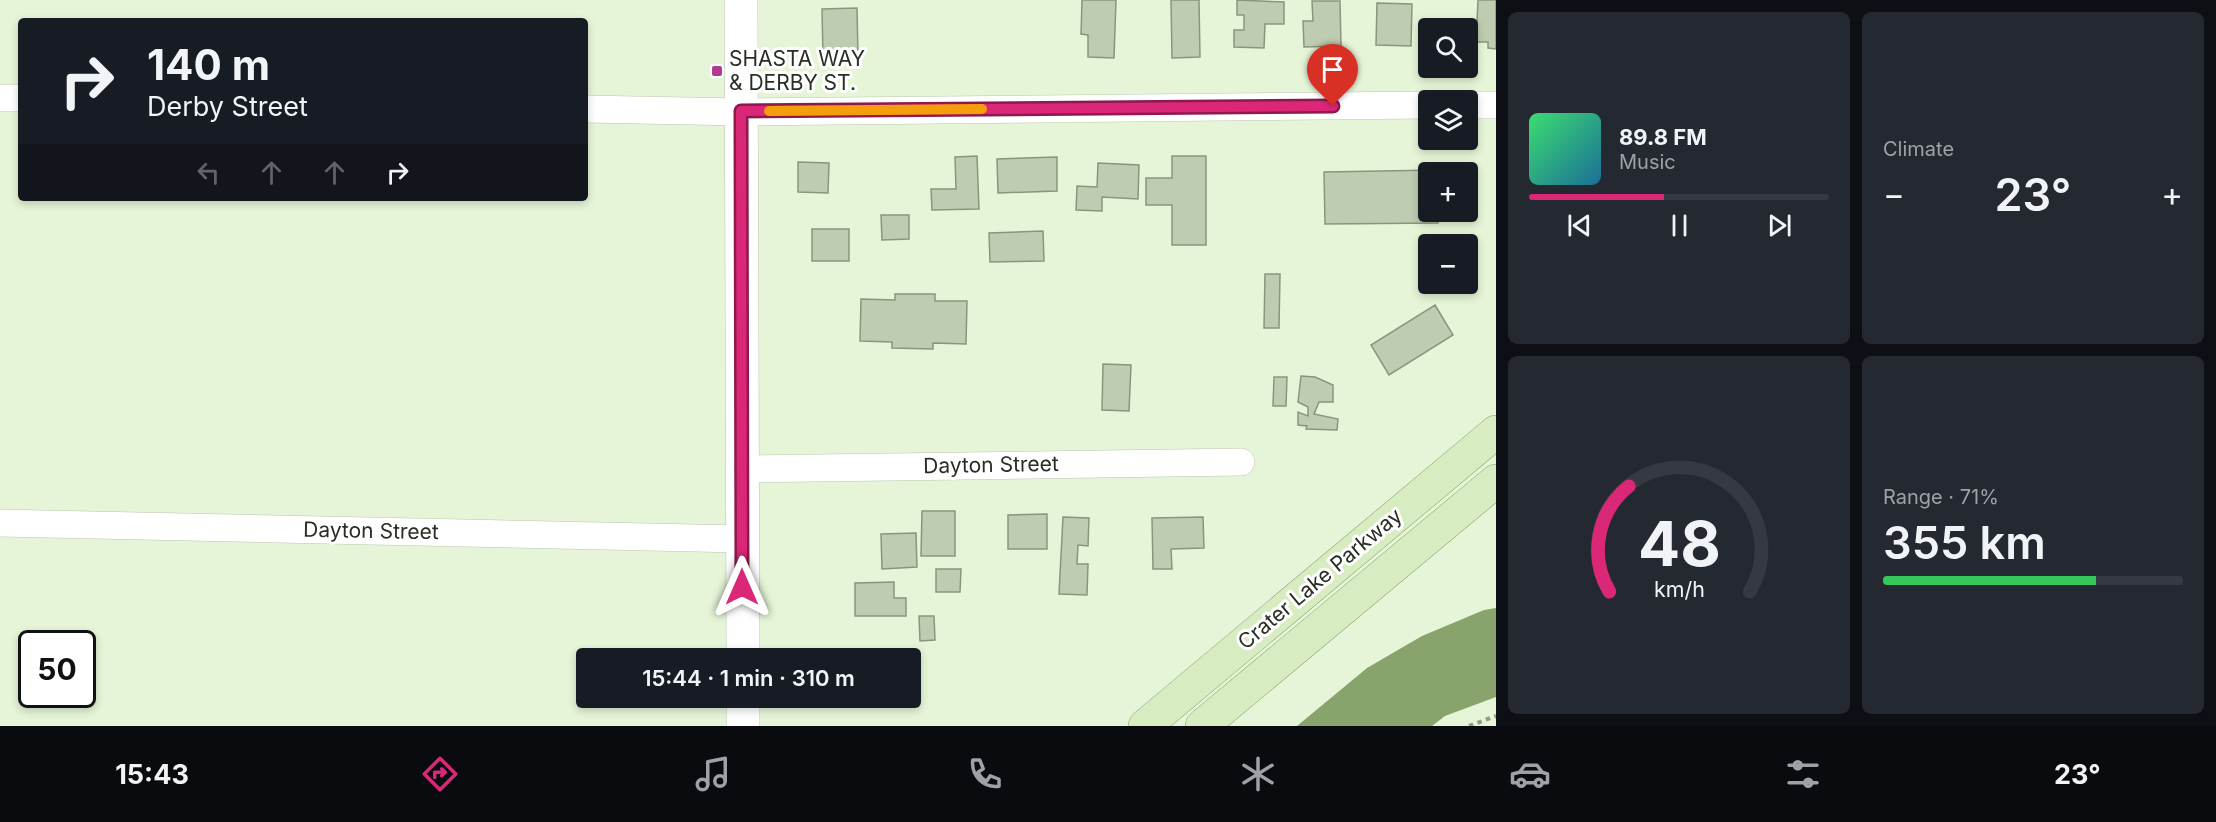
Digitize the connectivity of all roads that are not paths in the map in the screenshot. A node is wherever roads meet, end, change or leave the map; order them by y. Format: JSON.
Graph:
{"nodes":[{"id":1,"x":741,"y":0,"type":"edge"},
{"id":2,"x":0,"y":98,"type":"edge"},
{"id":3,"x":18,"y":98,"type":"edge"},
{"id":4,"x":1418,"y":105,"type":"edge"},
{"id":5,"x":1478,"y":105,"type":"edge"},
{"id":6,"x":1496,"y":105,"type":"edge"},
{"id":7,"x":588,"y":109,"type":"edge"},
{"id":8,"x":741,"y":111,"type":"junction"},
{"id":9,"x":1496,"y":432,"type":"edge"},
{"id":10,"x":1241,"y":462,"type":"dead end"},
{"id":11,"x":742,"y":469,"type":"junction"},
{"id":12,"x":1496,"y":481,"type":"edge"},
{"id":13,"x":0,"y":523,"type":"edge"},
{"id":14,"x":742,"y":539,"type":"junction"},
{"id":15,"x":743,"y":648,"type":"edge"},
{"id":16,"x":743,"y":708,"type":"edge"},
{"id":17,"x":743,"y":726,"type":"edge"},
{"id":18,"x":1144,"y":726,"type":"edge"},
{"id":19,"x":1202,"y":726,"type":"edge"}],
"edges":[{"from":1,"to":8,"type":"main road"},
{"from":2,"to":3,"type":"street"},
{"from":4,"to":8,"type":"street"},
{"from":5,"to":6,"type":"street"},
{"from":7,"to":8,"type":"street"},
{"from":8,"to":11,"type":"main road"},
{"from":9,"to":18,"type":"main road","name":"Crater Lake Parkway"},
{"from":10,"to":11,"type":"street","name":"Dayton Street"},
{"from":11,"to":14,"type":"main road"},
{"from":12,"to":19,"type":"main road","name":"Crater Lake Parkway"},
{"from":13,"to":14,"type":"street","name":"Dayton Street"},
{"from":14,"to":15,"type":"main road"},
{"from":16,"to":17,"type":"main road"}]}
